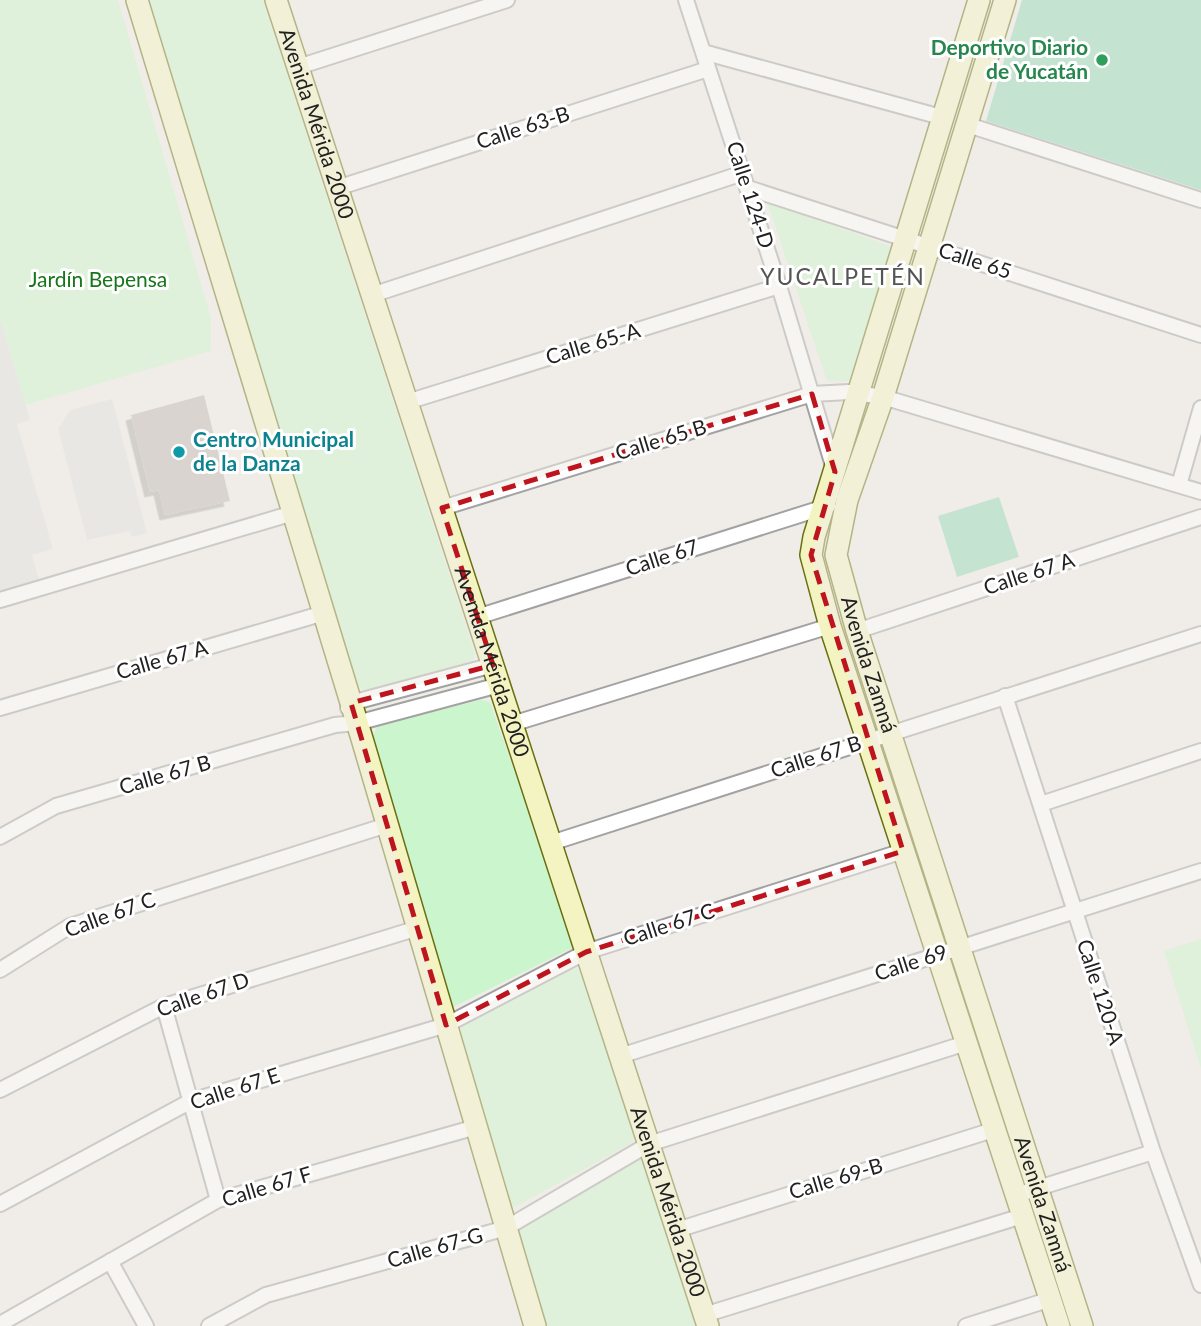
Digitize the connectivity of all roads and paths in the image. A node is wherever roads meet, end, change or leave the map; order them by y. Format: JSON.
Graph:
{"nodes":[{"id":1,"x":137,"y":0,"type":"edge"},
{"id":2,"x":276,"y":0,"type":"edge"},
{"id":3,"x":507,"y":0,"type":"edge"},
{"id":4,"x":686,"y":0,"type":"edge"},
{"id":5,"x":979,"y":0,"type":"edge"},
{"id":6,"x":1004,"y":3,"type":"edge"},
{"id":7,"x":703,"y":52,"type":"junction"},
{"id":8,"x":298,"y":67,"type":"junction"},
{"id":9,"x":708,"y":69,"type":"junction"},
{"id":10,"x":942,"y":117,"type":"junction"},
{"id":11,"x":965,"y":124,"type":"junction"},
{"id":12,"x":743,"y":173,"type":"junction"},
{"id":13,"x":337,"y":188,"type":"junction"},
{"id":14,"x":748,"y":188,"type":"junction"},
{"id":15,"x":1201,"y":200,"type":"edge"},
{"id":16,"x":906,"y":239,"type":"junction"},
{"id":17,"x":928,"y":246,"type":"junction"},
{"id":18,"x":779,"y":286,"type":"junction"},
{"id":19,"x":372,"y":295,"type":"junction"},
{"id":20,"x":1201,"y":335,"type":"edge"},
{"id":21,"x":812,"y":394,"type":"junction"},
{"id":22,"x":859,"y":394,"type":"junction"},
{"id":23,"x":883,"y":397,"type":"junction"},
{"id":24,"x":407,"y":402,"type":"junction"},
{"id":25,"x":1201,"y":408,"type":"edge"},
{"id":26,"x":835,"y":472,"type":"junction"},
{"id":27,"x":1179,"y":485,"type":"junction"},
{"id":28,"x":1201,"y":492,"type":"edge"},
{"id":29,"x":846,"y":500,"type":"junction"},
{"id":30,"x":442,"y":508,"type":"junction"},
{"id":31,"x":821,"y":508,"type":"junction"},
{"id":32,"x":293,"y":513,"type":"junction"},
{"id":33,"x":1201,"y":517,"type":"edge"},
{"id":34,"x":0,"y":600,"type":"edge"},
{"id":35,"x":324,"y":613,"type":"junction"},
{"id":36,"x":477,"y":617,"type":"junction"},
{"id":37,"x":830,"y":626,"type":"junction"},
{"id":38,"x":857,"y":631,"type":"junction"},
{"id":39,"x":1201,"y":634,"type":"edge"},
{"id":40,"x":496,"y":675,"type":"junction"},
{"id":41,"x":1005,"y":696,"type":"junction"},
{"id":42,"x":0,"y":708,"type":"edge"},
{"id":43,"x":354,"y":713,"type":"junction"},
{"id":44,"x":512,"y":724,"type":"junction"},
{"id":45,"x":890,"y":733,"type":"junction"},
{"id":46,"x":868,"y":740,"type":"junction"},
{"id":47,"x":1201,"y":751,"type":"edge"},
{"id":48,"x":1041,"y":804,"type":"junction"},
{"id":49,"x":387,"y":825,"type":"junction"},
{"id":50,"x":0,"y":837,"type":"edge"},
{"id":51,"x":551,"y":843,"type":"junction"},
{"id":52,"x":903,"y":851,"type":"junction"},
{"id":53,"x":1201,"y":871,"type":"edge"},
{"id":54,"x":1073,"y":910,"type":"junction"},
{"id":55,"x":418,"y":928,"type":"junction"},
{"id":56,"x":959,"y":948,"type":"junction"},
{"id":57,"x":586,"y":952,"type":"junction"},
{"id":58,"x":937,"y":955,"type":"junction"},
{"id":59,"x":0,"y":970,"type":"edge"},
{"id":60,"x":164,"y":1006,"type":"junction"},
{"id":61,"x":446,"y":1025,"type":"junction"},
{"id":62,"x":966,"y":1043,"type":"junction"},
{"id":63,"x":620,"y":1056,"type":"junction"},
{"id":64,"x":3,"y":1083,"type":"edge"},
{"id":65,"x":191,"y":1101,"type":"junction"},
{"id":66,"x":476,"y":1127,"type":"junction"},
{"id":67,"x":996,"y":1129,"type":"junction"},
{"id":68,"x":649,"y":1144,"type":"junction"},
{"id":69,"x":1153,"y":1152,"type":"junction"},
{"id":70,"x":1038,"y":1187,"type":"junction"},
{"id":71,"x":1016,"y":1195,"type":"junction"},
{"id":72,"x":218,"y":1200,"type":"junction"},
{"id":73,"x":0,"y":1205,"type":"edge"},
{"id":74,"x":1022,"y":1216,"type":"junction"},
{"id":75,"x":506,"y":1228,"type":"junction"},
{"id":76,"x":677,"y":1230,"type":"junction"},
{"id":77,"x":110,"y":1261,"type":"junction"},
{"id":78,"x":1201,"y":1285,"type":"edge"},
{"id":79,"x":1051,"y":1299,"type":"junction"},
{"id":80,"x":706,"y":1320,"type":"edge"},
{"id":81,"x":0,"y":1324,"type":"edge"},
{"id":82,"x":530,"y":1325,"type":"edge"},
{"id":83,"x":146,"y":1326,"type":"edge"},
{"id":84,"x":209,"y":1326,"type":"edge"},
{"id":85,"x":967,"y":1326,"type":"edge"},
{"id":86,"x":1059,"y":1326,"type":"edge"},
{"id":87,"x":1082,"y":1326,"type":"edge"}],
"edges":[{"from":1,"to":32,"type":"street"},
{"from":2,"to":8,"type":"street","name":"Avenida Mérida 2000"},
{"from":3,"to":8,"type":"street"},
{"from":4,"to":7,"type":"street","name":"Calle 124-D"},
{"from":5,"to":6,"type":"street"},
{"from":5,"to":10,"type":"street","name":"Avenida Zamná"},
{"from":6,"to":11,"type":"street","name":"Avenida Zamná"},
{"from":7,"to":9,"type":"street","name":"Calle 124-D"},
{"from":7,"to":10,"type":"street"},
{"from":8,"to":13,"type":"street","name":"Avenida Mérida 2000"},
{"from":9,"to":12,"type":"street","name":"Calle 124-D"},
{"from":9,"to":13,"type":"street","name":"Calle 63-B"},
{"from":10,"to":16,"type":"street","name":"Avenida Zamná"},
{"from":11,"to":15,"type":"street"},
{"from":11,"to":17,"type":"street","name":"Avenida Zamná"},
{"from":12,"to":14,"type":"street","name":"Calle 124-D"},
{"from":12,"to":19,"type":"street"},
{"from":13,"to":19,"type":"street","name":"Avenida Mérida 2000"},
{"from":14,"to":16,"type":"street","name":"Calle 65"},
{"from":14,"to":18,"type":"street","name":"Calle 124-D"},
{"from":16,"to":17,"type":"street","name":"Calle 65"},
{"from":16,"to":22,"type":"street","name":"Avenida Zamná"},
{"from":17,"to":20,"type":"street","name":"Calle 65"},
{"from":17,"to":23,"type":"street","name":"Avenida Zamná"},
{"from":18,"to":21,"type":"street","name":"Calle 124-D"},
{"from":18,"to":24,"type":"street","name":"Calle 65-A"},
{"from":19,"to":24,"type":"street","name":"Avenida Mérida 2000"},
{"from":21,"to":22,"type":"street","name":"Calle 65 B"},
{"from":21,"to":26,"type":"street","name":"Calle 124-D"},
{"from":21,"to":30,"type":"street","name":"Calle 65 B"},
{"from":22,"to":23,"type":"street","name":"Calle 65 B"},
{"from":22,"to":26,"type":"street","name":"Avenida Zamná"},
{"from":23,"to":27,"type":"street","name":"Calle 65 B"},
{"from":23,"to":29,"type":"street","name":"Avenida Zamná"},
{"from":24,"to":30,"type":"street","name":"Avenida Mérida 2000"},
{"from":25,"to":27,"type":"street"},
{"from":26,"to":31,"type":"street","name":"Avenida Zamná"},
{"from":27,"to":28,"type":"street","name":"Calle 65 B"},
{"from":29,"to":31,"type":"street","name":"Calle 67"},
{"from":29,"to":38,"type":"street","name":"Avenida Zamná"},
{"from":30,"to":36,"type":"street","name":"Avenida Mérida 2000"},
{"from":31,"to":36,"type":"street","name":"Calle 67"},
{"from":31,"to":37,"type":"street","name":"Avenida Zamná"},
{"from":32,"to":34,"type":"street"},
{"from":32,"to":35,"type":"street"},
{"from":33,"to":38,"type":"street","name":"Calle 67 A"},
{"from":35,"to":42,"type":"street","name":"Calle 67 A"},
{"from":35,"to":43,"type":"street"},
{"from":36,"to":40,"type":"street","name":"Avenida Mérida 2000"},
{"from":37,"to":44,"type":"street"},
{"from":37,"to":46,"type":"street","name":"Avenida Zamná"},
{"from":38,"to":45,"type":"street","name":"Avenida Zamná"},
{"from":39,"to":41,"type":"street","name":"Calle 67 B"},
{"from":40,"to":43,"type":"street"},
{"from":40,"to":43,"type":"street"},
{"from":40,"to":44,"type":"street","name":"Avenida Mérida 2000"},
{"from":41,"to":45,"type":"street","name":"Calle 67 B"},
{"from":41,"to":48,"type":"street","name":"Calle 120-A"},
{"from":43,"to":49,"type":"street"},
{"from":43,"to":50,"type":"street","name":"Calle 67 B"},
{"from":44,"to":51,"type":"street","name":"Avenida Mérida 2000"},
{"from":45,"to":46,"type":"street","name":"Calle 67 B"},
{"from":45,"to":56,"type":"street","name":"Avenida Zamná"},
{"from":46,"to":51,"type":"street","name":"Calle 67 B"},
{"from":46,"to":52,"type":"street","name":"Avenida Zamná"},
{"from":47,"to":48,"type":"street"},
{"from":48,"to":54,"type":"street","name":"Calle 120-A"},
{"from":49,"to":55,"type":"street"},
{"from":49,"to":59,"type":"street","name":"Calle 67 C"},
{"from":51,"to":57,"type":"street","name":"Avenida Mérida 2000"},
{"from":52,"to":57,"type":"street","name":"Calle 67 C"},
{"from":52,"to":58,"type":"street","name":"Avenida Zamná"},
{"from":53,"to":54,"type":"street","name":"Calle 69"},
{"from":54,"to":56,"type":"street","name":"Calle 69"},
{"from":54,"to":69,"type":"street","name":"Calle 120-A"},
{"from":55,"to":60,"type":"street","name":"Calle 67 D"},
{"from":55,"to":61,"type":"street"},
{"from":56,"to":58,"type":"street","name":"Calle 69"},
{"from":56,"to":70,"type":"street","name":"Avenida Zamná"},
{"from":57,"to":61,"type":"street","name":"Calle 67 C"},
{"from":57,"to":63,"type":"street","name":"Avenida Mérida 2000"},
{"from":58,"to":62,"type":"street","name":"Avenida Zamná"},
{"from":58,"to":63,"type":"street","name":"Calle 69"},
{"from":60,"to":64,"type":"street","name":"Calle 67 D"},
{"from":60,"to":65,"type":"street"},
{"from":61,"to":65,"type":"street","name":"Calle 67 E"},
{"from":61,"to":66,"type":"street"},
{"from":62,"to":67,"type":"street","name":"Avenida Zamná"},
{"from":62,"to":68,"type":"street","name":"Calle 67-G"},
{"from":63,"to":68,"type":"street","name":"Avenida Mérida 2000"},
{"from":65,"to":72,"type":"street"},
{"from":65,"to":73,"type":"street","name":"Calle 67 E"},
{"from":66,"to":72,"type":"street","name":"Calle 67 F"},
{"from":66,"to":75,"type":"street"},
{"from":67,"to":71,"type":"street","name":"Avenida Zamná"},
{"from":67,"to":76,"type":"street","name":"Calle 69-B"},
{"from":68,"to":75,"type":"street","name":"Calle 67-G"},
{"from":68,"to":76,"type":"street","name":"Avenida Mérida 2000"},
{"from":69,"to":70,"type":"street"},
{"from":69,"to":78,"type":"street","name":"Calle 120-A"},
{"from":70,"to":71,"type":"street"},
{"from":70,"to":87,"type":"street","name":"Avenida Zamná"},
{"from":71,"to":74,"type":"street","name":"Avenida Zamná"},
{"from":72,"to":77,"type":"street","name":"Calle 67 F"},
{"from":74,"to":79,"type":"street","name":"Avenida Zamná"},
{"from":74,"to":80,"type":"street"},
{"from":75,"to":82,"type":"street"},
{"from":75,"to":84,"type":"street","name":"Calle 67-G"},
{"from":76,"to":80,"type":"street","name":"Avenida Mérida 2000"},
{"from":77,"to":81,"type":"street","name":"Calle 67 F"},
{"from":77,"to":83,"type":"street"},
{"from":79,"to":85,"type":"street"},
{"from":79,"to":86,"type":"street","name":"Avenida Zamná"}]}
